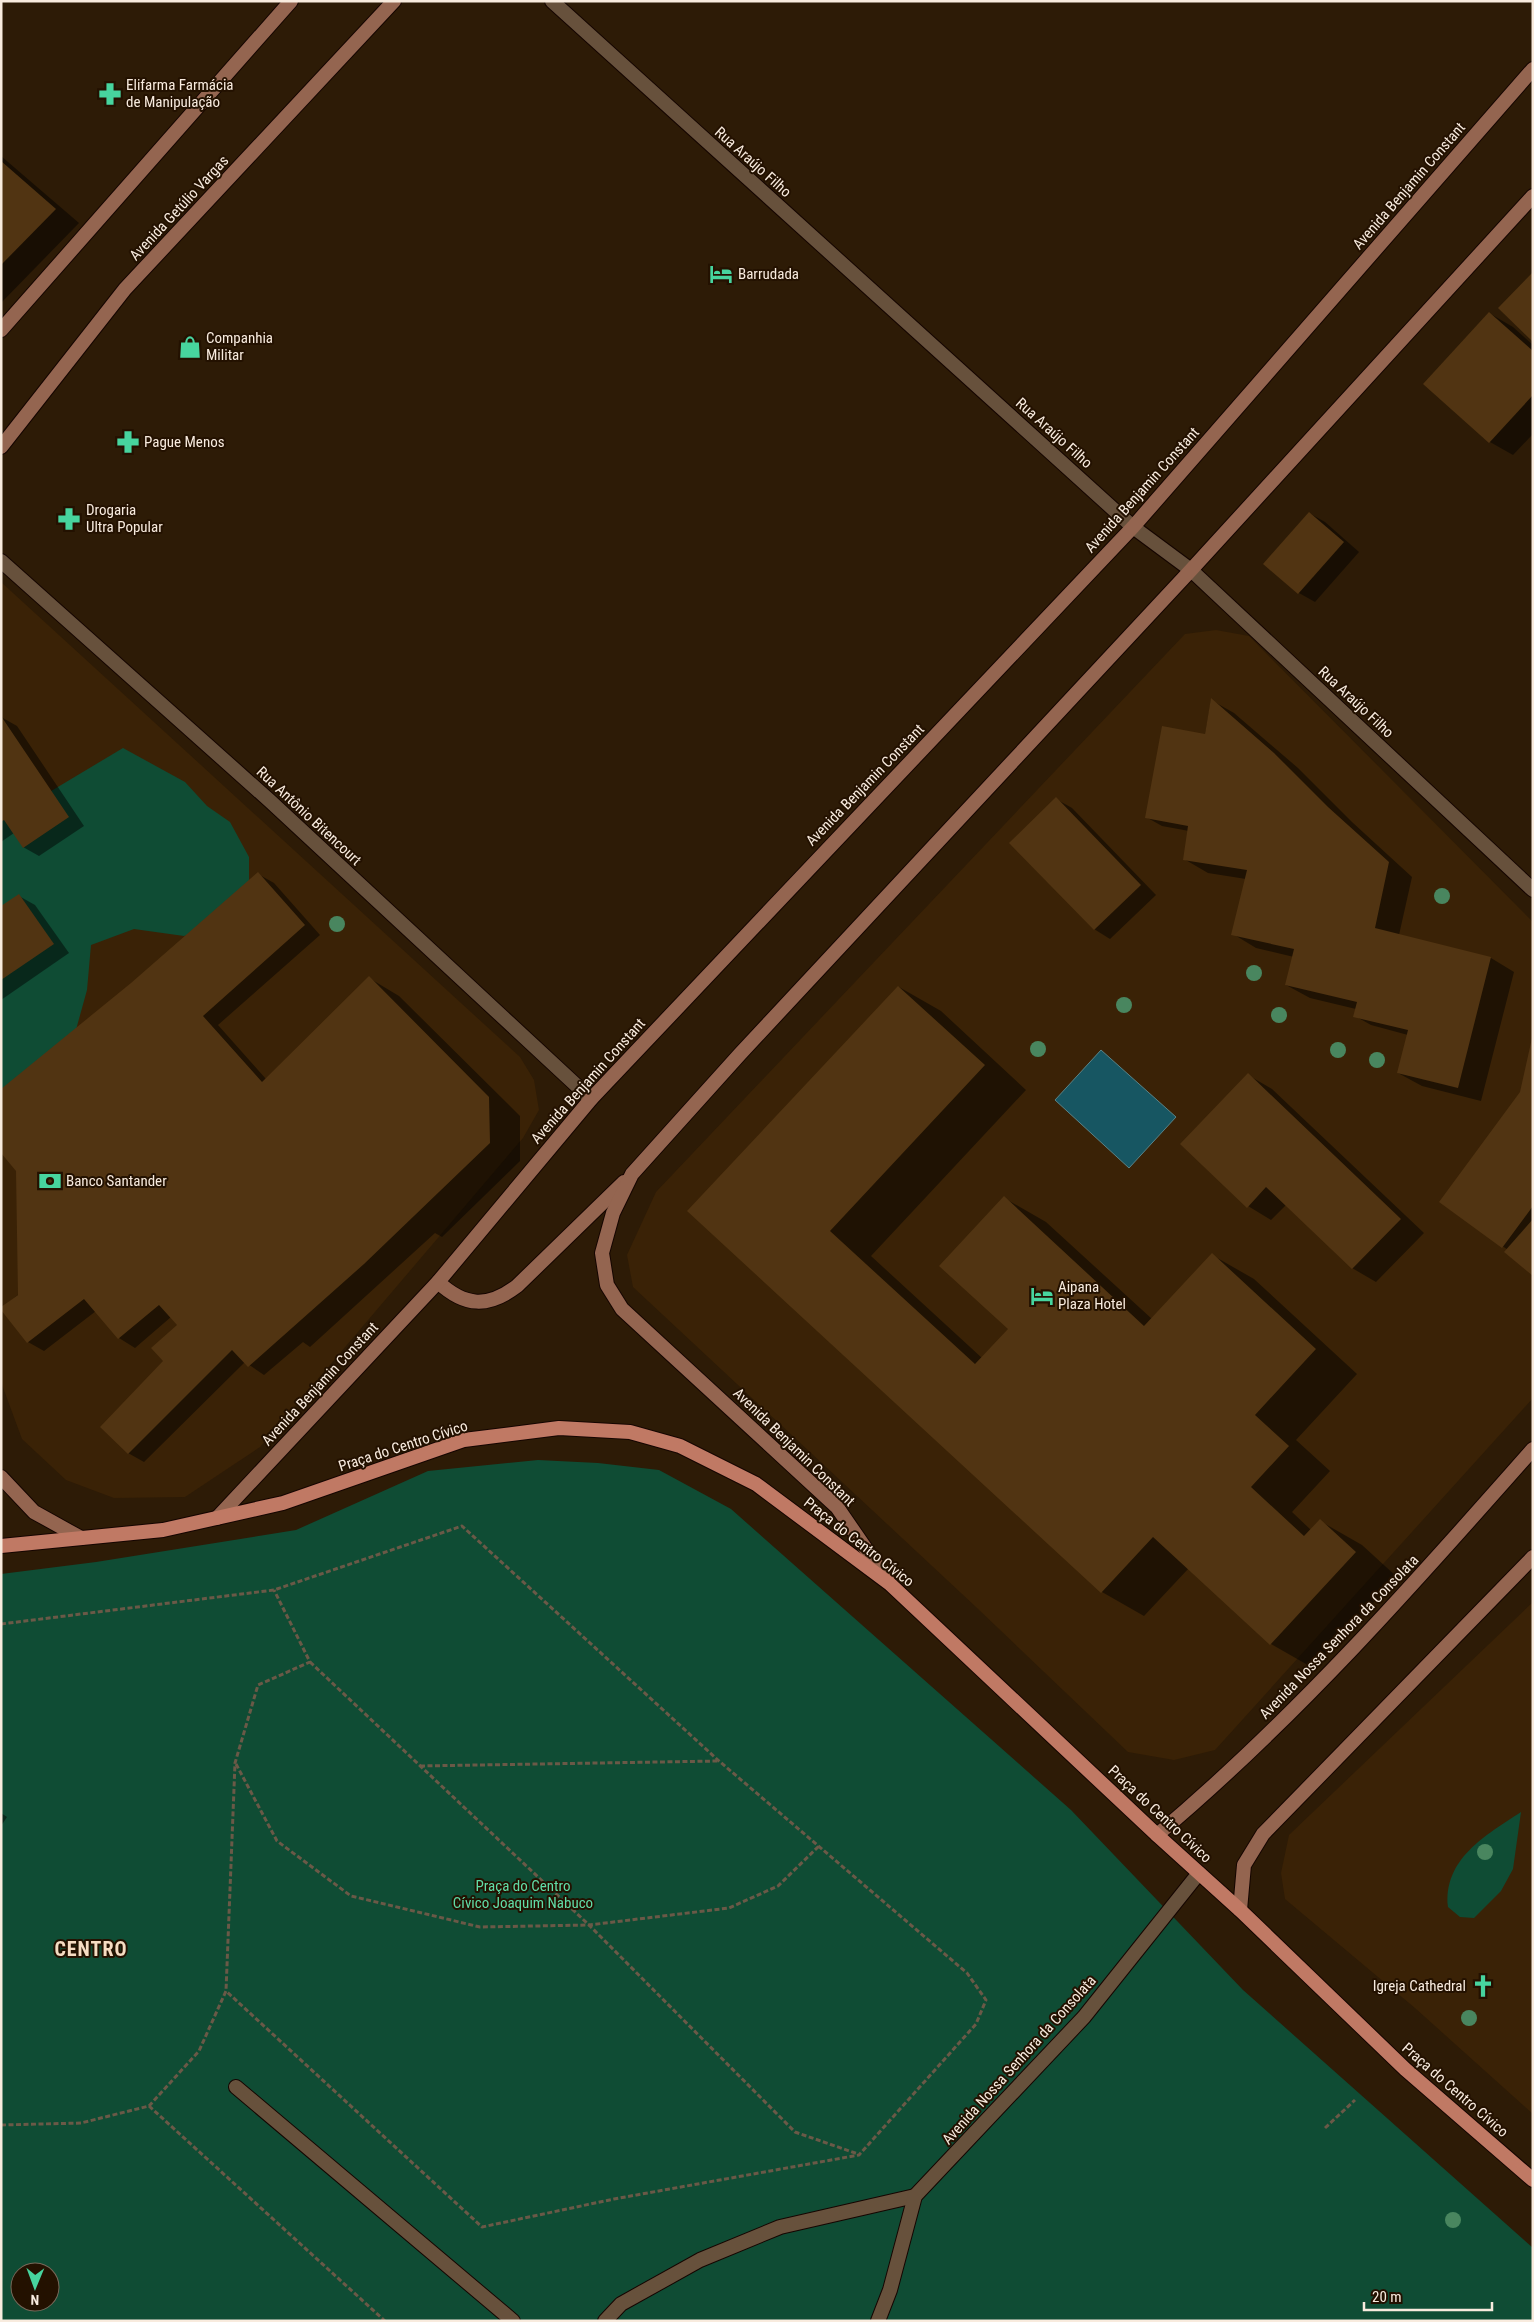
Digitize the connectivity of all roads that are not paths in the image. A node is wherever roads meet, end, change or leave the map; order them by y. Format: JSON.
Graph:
{"nodes":[{"id":1,"x":291,"y":1,"type":"edge"},
{"id":2,"x":394,"y":1,"type":"edge"},
{"id":3,"x":552,"y":1,"type":"edge"},
{"id":4,"x":1533,"y":69,"type":"edge"},
{"id":5,"x":1533,"y":196,"type":"edge"},
{"id":6,"x":1,"y":330,"type":"edge"},
{"id":7,"x":1,"y":447,"type":"edge"},
{"id":8,"x":1133,"y":527,"type":"junction"},
{"id":9,"x":1,"y":561,"type":"edge"},
{"id":10,"x":1192,"y":570,"type":"junction"},
{"id":11,"x":1533,"y":890,"type":"edge"},
{"id":12,"x":591,"y":1099,"type":"junction"},
{"id":13,"x":632,"y":1174,"type":"junction"},
{"id":14,"x":438,"y":1282,"type":"junction"},
{"id":15,"x":1533,"y":1449,"type":"edge"},
{"id":16,"x":1,"y":1477,"type":"edge"},
{"id":17,"x":217,"y":1518,"type":"junction"},
{"id":18,"x":81,"y":1538,"type":"junction"},
{"id":19,"x":1,"y":1546,"type":"edge"},
{"id":20,"x":1533,"y":1557,"type":"edge"},
{"id":21,"x":890,"y":1584,"type":"junction"},
{"id":22,"x":1157,"y":1835,"type":"junction"},
{"id":23,"x":1198,"y":1873,"type":"junction"},
{"id":24,"x":1240,"y":1910,"type":"junction"},
{"id":25,"x":236,"y":2087,"type":"dead end"},
{"id":26,"x":1533,"y":2180,"type":"edge"},
{"id":27,"x":915,"y":2196,"type":"junction"},
{"id":28,"x":513,"y":2321,"type":"edge"},
{"id":29,"x":605,"y":2321,"type":"edge"},
{"id":30,"x":878,"y":2321,"type":"edge"}],
"edges":[{"from":1,"to":6,"type":"main road"},
{"from":2,"to":7,"type":"main road","name":"Avenida Getúlio Vargas"},
{"from":3,"to":8,"type":"street","name":"Rua Araújo Filho"},
{"from":4,"to":8,"type":"main road","name":"Avenida Benjamin Constant"},
{"from":5,"to":10,"type":"main road","name":"Avenida Benjamin Constant"},
{"from":8,"to":10,"type":"street","name":"Rua Araújo Filho"},
{"from":8,"to":12,"type":"main road","name":"Avenida Benjamin Constant"},
{"from":9,"to":12,"type":"street","name":"Rua Antônio Bitencourt"},
{"from":10,"to":11,"type":"street","name":"Rua Araújo Filho"},
{"from":10,"to":13,"type":"main road","name":"Avenida Benjamin Constant"},
{"from":12,"to":14,"type":"main road","name":"Avenida Benjamin Constant"},
{"from":13,"to":14,"type":"main road"},
{"from":13,"to":21,"type":"main road","name":"Avenida Benjamin Constant"},
{"from":14,"to":17,"type":"main road","name":"Avenida Benjamin Constant"},
{"from":15,"to":22,"type":"main road","name":"Avenida Nossa Senhora da Consolata"},
{"from":16,"to":18,"type":"main road"},
{"from":17,"to":18,"type":"main road","name":"Praça do Centro Cívico"},
{"from":17,"to":21,"type":"main road","name":"Praça do Centro Cívico"},
{"from":18,"to":19,"type":"main road","name":"Praça do Centro Cívico"},
{"from":20,"to":24,"type":"main road"},
{"from":21,"to":22,"type":"main road","name":"Praça do Centro Cívico"},
{"from":22,"to":23,"type":"main road","name":"Praça do Centro Cívico"},
{"from":23,"to":24,"type":"main road","name":"Praça do Centro Cívico"},
{"from":23,"to":27,"type":"street","name":"Avenida Nossa Senhora da Consolata"},
{"from":24,"to":26,"type":"main road","name":"Praça do Centro Cívico"},
{"from":25,"to":28,"type":"street"},
{"from":27,"to":29,"type":"street"},
{"from":27,"to":30,"type":"street","name":"Avenida Nossa Senhora da Consolata"}]}
